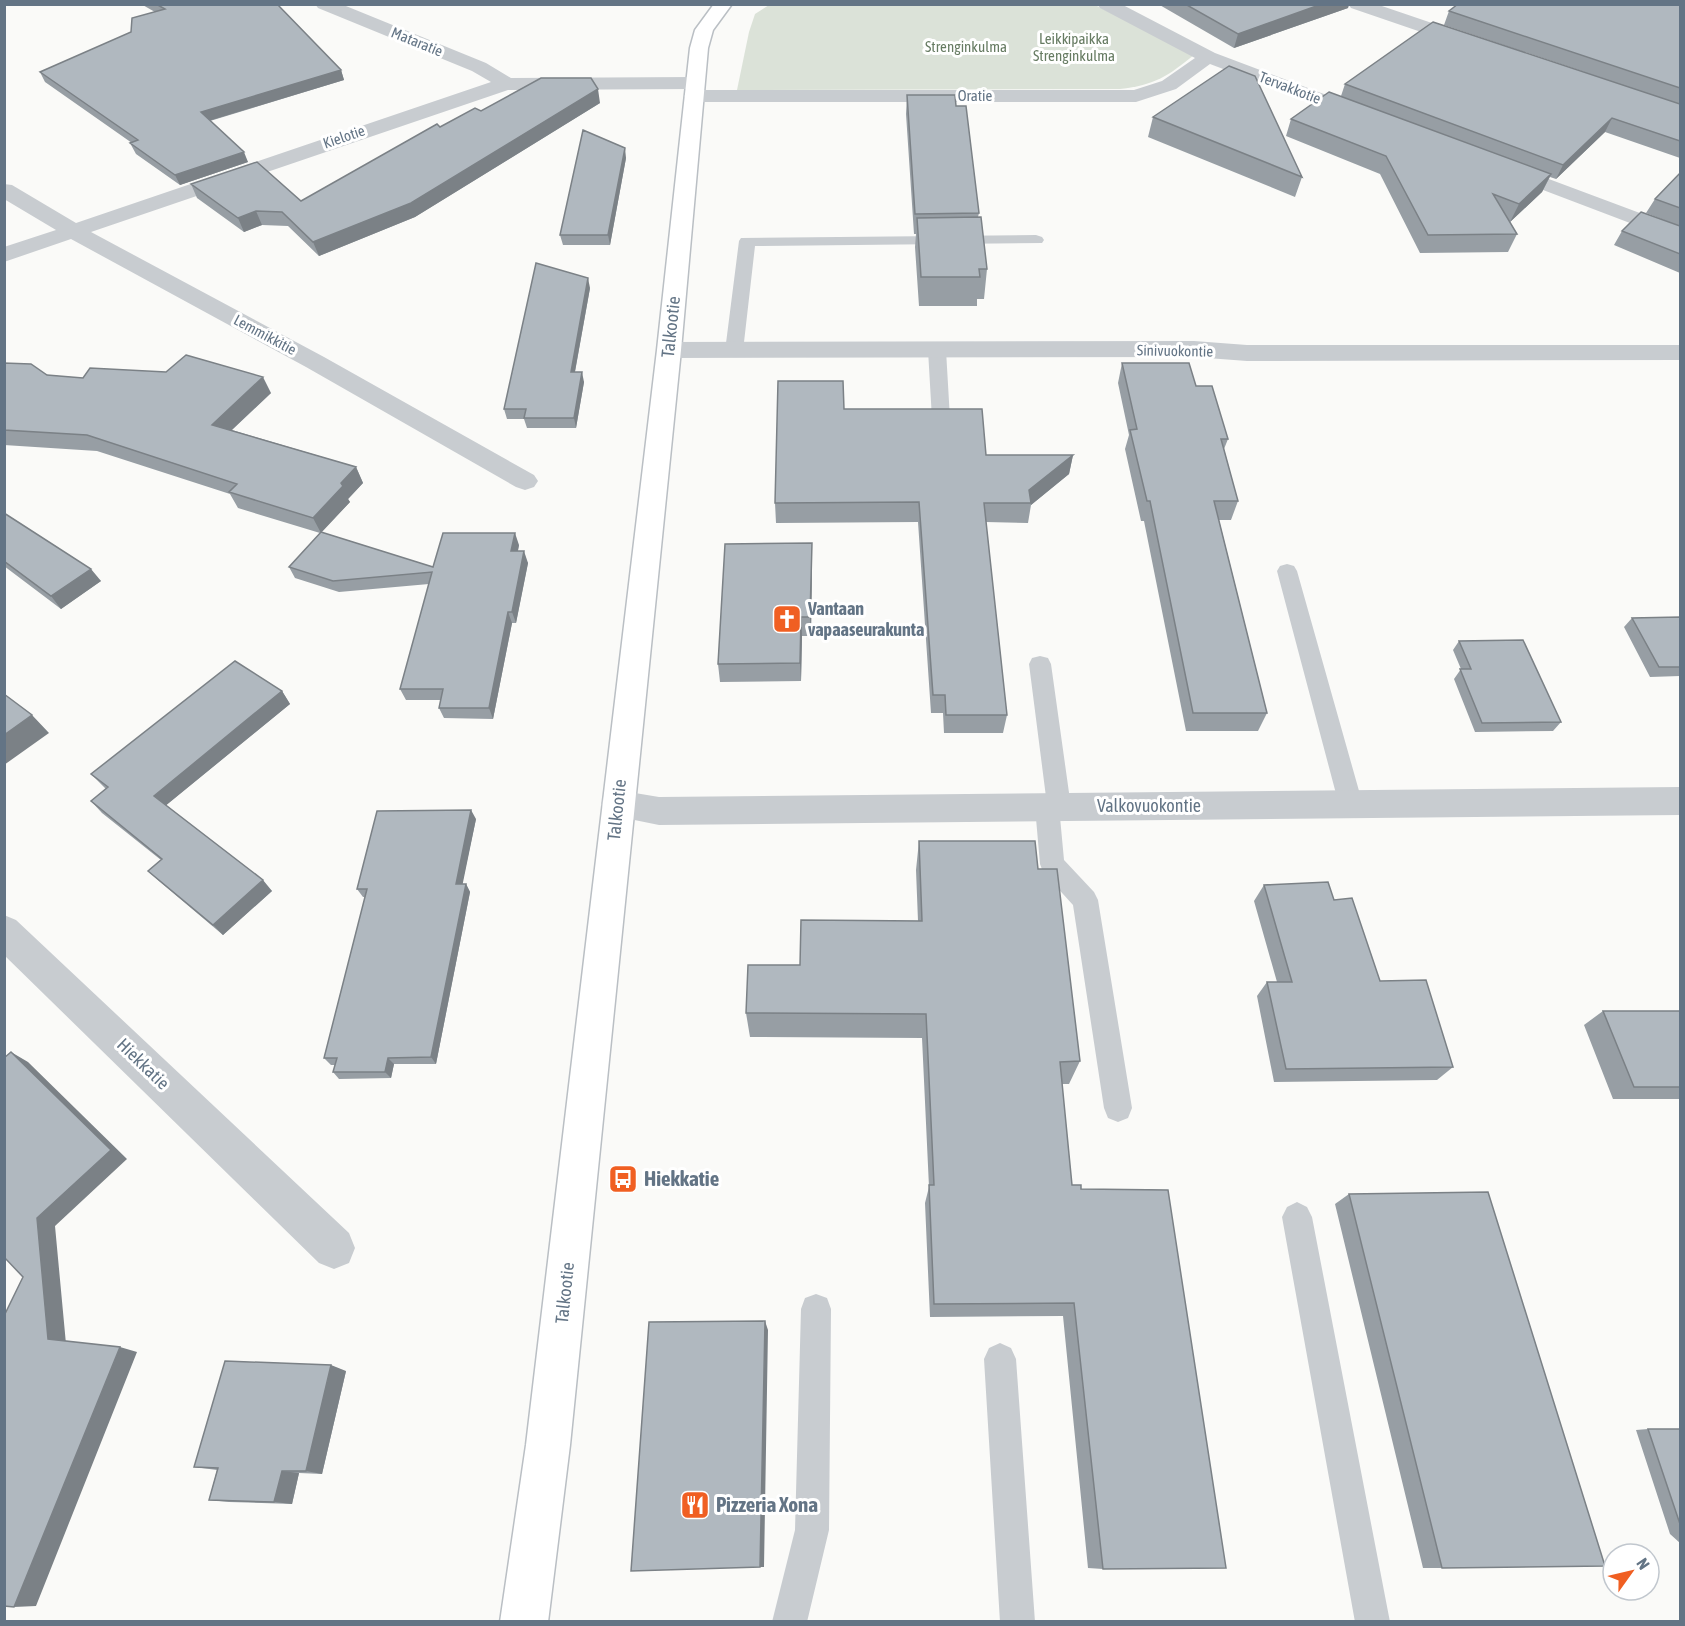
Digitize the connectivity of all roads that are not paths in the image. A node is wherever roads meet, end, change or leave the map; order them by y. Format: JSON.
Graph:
{"nodes":[{"id":1,"x":324,"y":4,"type":"edge"},
{"id":2,"x":723,"y":4,"type":"edge"},
{"id":3,"x":1106,"y":4,"type":"edge"},
{"id":4,"x":1357,"y":4,"type":"edge"},
{"id":5,"x":1492,"y":50,"type":"edge"},
{"id":6,"x":1208,"y":57,"type":"junction"},
{"id":7,"x":507,"y":84,"type":"junction"},
{"id":8,"x":694,"y":89,"type":"junction"},
{"id":9,"x":1384,"y":123,"type":"edge"},
{"id":10,"x":1483,"y":161,"type":"edge"},
{"id":11,"x":4,"y":190,"type":"edge"},
{"id":12,"x":74,"y":230,"type":"junction"},
{"id":13,"x":1680,"y":236,"type":"edge"},
{"id":14,"x":1036,"y":240,"type":"dead end"},
{"id":15,"x":4,"y":255,"type":"edge"},
{"id":16,"x":937,"y":350,"type":"junction"},
{"id":17,"x":669,"y":351,"type":"junction"},
{"id":18,"x":734,"y":351,"type":"junction"},
{"id":19,"x":1680,"y":353,"type":"edge"},
{"id":20,"x":941,"y":419,"type":"edge"},
{"id":21,"x":525,"y":481,"type":"dead end"},
{"id":22,"x":1287,"y":571,"type":"dead end"},
{"id":23,"x":1040,"y":664,"type":"dead end"},
{"id":24,"x":1680,"y":801,"type":"edge"},
{"id":25,"x":617,"y":804,"type":"junction"},
{"id":26,"x":1351,"y":805,"type":"junction"},
{"id":27,"x":1053,"y":807,"type":"junction"},
{"id":28,"x":4,"y":931,"type":"edge"},
{"id":29,"x":1118,"y":1108,"type":"dead end"},
{"id":30,"x":1297,"y":1217,"type":"dead end"},
{"id":31,"x":334,"y":1248,"type":"dead end"},
{"id":32,"x":816,"y":1309,"type":"dead end"},
{"id":33,"x":1000,"y":1359,"type":"dead end"},
{"id":34,"x":524,"y":1622,"type":"edge"},
{"id":35,"x":789,"y":1622,"type":"edge"},
{"id":36,"x":1018,"y":1622,"type":"edge"},
{"id":37,"x":1373,"y":1622,"type":"edge"}],
"edges":[{"from":1,"to":7,"type":"street","name":"Mataratie"},
{"from":2,"to":8,"type":"street","name":"Talkootie"},
{"from":3,"to":6,"type":"street","name":"Tervakkotie"},
{"from":4,"to":5,"type":"street"},
{"from":6,"to":8,"type":"street","name":"Oratie"},
{"from":6,"to":9,"type":"street","name":"Tervakkotie"},
{"from":7,"to":8,"type":"street","name":"Kielotie"},
{"from":7,"to":12,"type":"street","name":"Kielotie"},
{"from":8,"to":17,"type":"street","name":"Talkootie"},
{"from":10,"to":13,"type":"street"},
{"from":11,"to":12,"type":"street","name":"Lemmikkitie"},
{"from":12,"to":15,"type":"street","name":"Kielotie"},
{"from":12,"to":21,"type":"street","name":"Lemmikkitie"},
{"from":14,"to":18,"type":"lane"},
{"from":16,"to":18,"type":"street","name":"Sinivuokontie"},
{"from":16,"to":19,"type":"street","name":"Sinivuokontie"},
{"from":16,"to":20,"type":"lane"},
{"from":17,"to":18,"type":"street","name":"Sinivuokontie"},
{"from":17,"to":25,"type":"street","name":"Talkootie"},
{"from":22,"to":26,"type":"lane"},
{"from":23,"to":27,"type":"lane"},
{"from":24,"to":26,"type":"street","name":"Valkovuokontie"},
{"from":25,"to":27,"type":"street","name":"Valkovuokontie"},
{"from":25,"to":34,"type":"street","name":"Talkootie"},
{"from":26,"to":27,"type":"street","name":"Valkovuokontie"},
{"from":27,"to":29,"type":"lane"},
{"from":28,"to":31,"type":"street","name":"Hiekkatie"},
{"from":30,"to":37,"type":"lane"},
{"from":32,"to":35,"type":"lane"},
{"from":33,"to":36,"type":"lane"}]}
